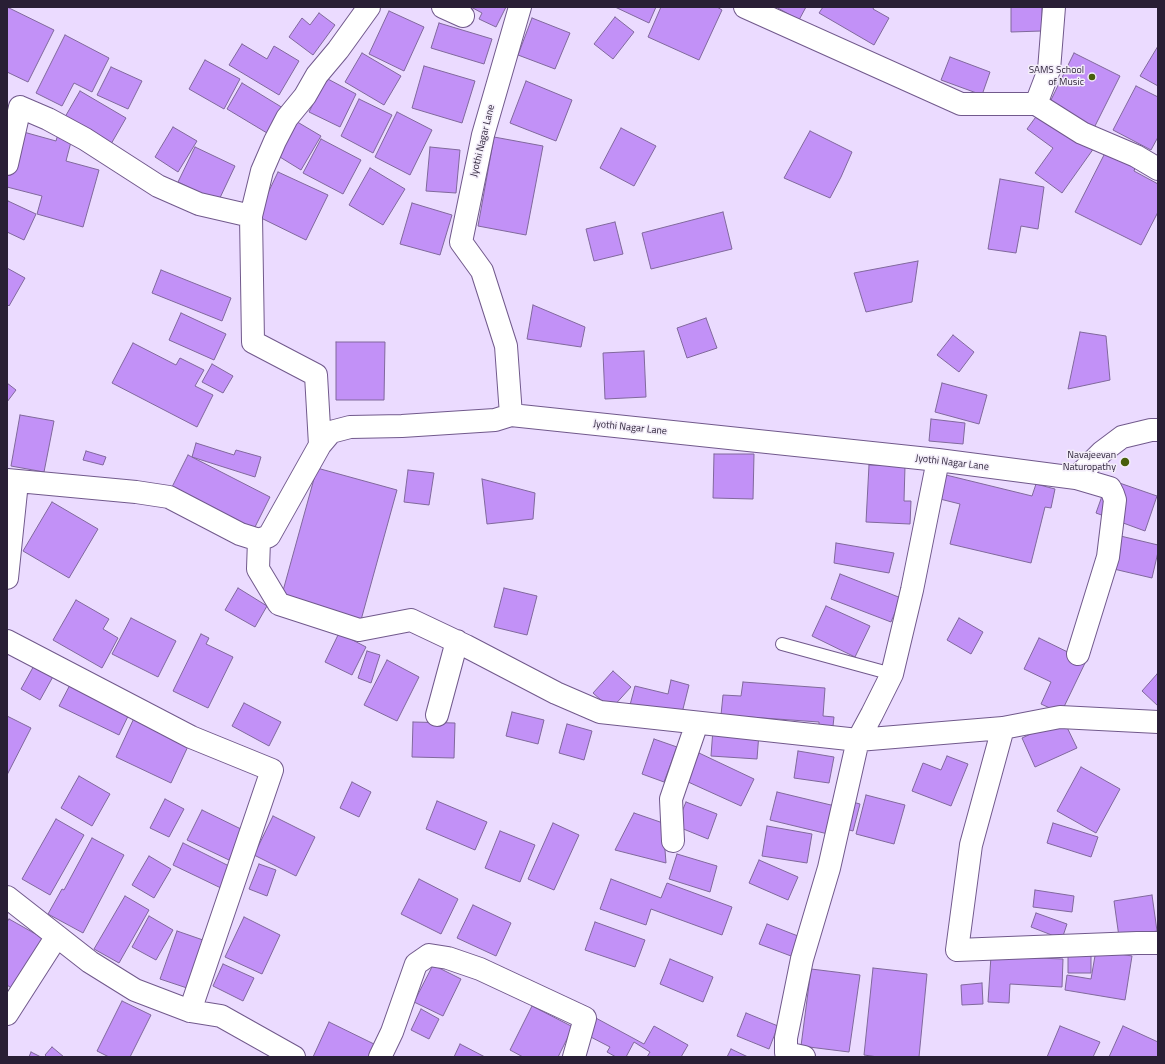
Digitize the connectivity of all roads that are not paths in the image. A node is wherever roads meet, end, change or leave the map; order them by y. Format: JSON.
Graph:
{"nodes":[{"id":1,"x":369,"y":7,"type":"edge"},
{"id":2,"x":443,"y":7,"type":"edge"},
{"id":3,"x":520,"y":7,"type":"edge"},
{"id":4,"x":745,"y":7,"type":"edge"},
{"id":5,"x":1054,"y":7,"type":"edge"},
{"id":6,"x":463,"y":16,"type":"dead end"},
{"id":7,"x":14,"y":102,"type":"edge"},
{"id":8,"x":1036,"y":104,"type":"junction"},
{"id":9,"x":7,"y":164,"type":"edge"},
{"id":10,"x":1158,"y":169,"type":"edge"},
{"id":11,"x":251,"y":216,"type":"junction"},
{"id":12,"x":510,"y":415,"type":"junction"},
{"id":13,"x":1158,"y":430,"type":"edge"},
{"id":14,"x":320,"y":445,"type":"junction"},
{"id":15,"x":938,"y":460,"type":"junction"},
{"id":16,"x":1076,"y":478,"type":"junction"},
{"id":17,"x":12,"y":481,"type":"edge"},
{"id":18,"x":259,"y":540,"type":"junction"},
{"id":19,"x":7,"y":578,"type":"edge"},
{"id":20,"x":7,"y":641,"type":"edge"},
{"id":21,"x":457,"y":641,"type":"junction"},
{"id":22,"x":782,"y":644,"type":"dead end"},
{"id":23,"x":1078,"y":654,"type":"dead end"},
{"id":24,"x":892,"y":674,"type":"junction"},
{"id":25,"x":437,"y":715,"type":"dead end"},
{"id":26,"x":1158,"y":722,"type":"edge"},
{"id":27,"x":697,"y":723,"type":"junction"},
{"id":28,"x":1004,"y":728,"type":"junction"},
{"id":29,"x":858,"y":740,"type":"junction"},
{"id":30,"x":673,"y":840,"type":"dead end"},
{"id":31,"x":7,"y":897,"type":"edge"},
{"id":32,"x":57,"y":936,"type":"junction"},
{"id":33,"x":1158,"y":943,"type":"edge"},
{"id":34,"x":190,"y":1011,"type":"junction"},
{"id":35,"x":7,"y":1014,"type":"edge"},
{"id":36,"x":294,"y":1057,"type":"edge"},
{"id":37,"x":380,"y":1057,"type":"edge"},
{"id":38,"x":574,"y":1057,"type":"edge"},
{"id":39,"x":804,"y":1057,"type":"edge"}],
"edges":[{"from":1,"to":11,"type":"street"},
{"from":2,"to":6,"type":"street"},
{"from":3,"to":12,"type":"street","name":"Jyothi Nagar Lane"},
{"from":4,"to":8,"type":"street"},
{"from":5,"to":8,"type":"street"},
{"from":7,"to":9,"type":"street"},
{"from":7,"to":11,"type":"street"},
{"from":8,"to":10,"type":"street"},
{"from":11,"to":14,"type":"street"},
{"from":12,"to":14,"type":"street"},
{"from":12,"to":15,"type":"street","name":"Jyothi Nagar Lane"},
{"from":13,"to":16,"type":"street"},
{"from":14,"to":18,"type":"street"},
{"from":15,"to":16,"type":"street","name":"Jyothi Nagar Lane"},
{"from":15,"to":24,"type":"street"},
{"from":16,"to":23,"type":"street","name":"Jyothi Nagar Lane"},
{"from":17,"to":18,"type":"street"},
{"from":17,"to":19,"type":"street"},
{"from":18,"to":21,"type":"street"},
{"from":20,"to":34,"type":"street"},
{"from":21,"to":25,"type":"street"},
{"from":21,"to":27,"type":"street"},
{"from":22,"to":24,"type":"lane"},
{"from":24,"to":29,"type":"street"},
{"from":26,"to":28,"type":"street"},
{"from":27,"to":29,"type":"street"},
{"from":27,"to":30,"type":"street"},
{"from":28,"to":29,"type":"street"},
{"from":28,"to":33,"type":"street"},
{"from":29,"to":39,"type":"street"},
{"from":31,"to":32,"type":"street"},
{"from":32,"to":34,"type":"street"},
{"from":32,"to":35,"type":"street"},
{"from":34,"to":36,"type":"street"},
{"from":37,"to":38,"type":"street"}]}
